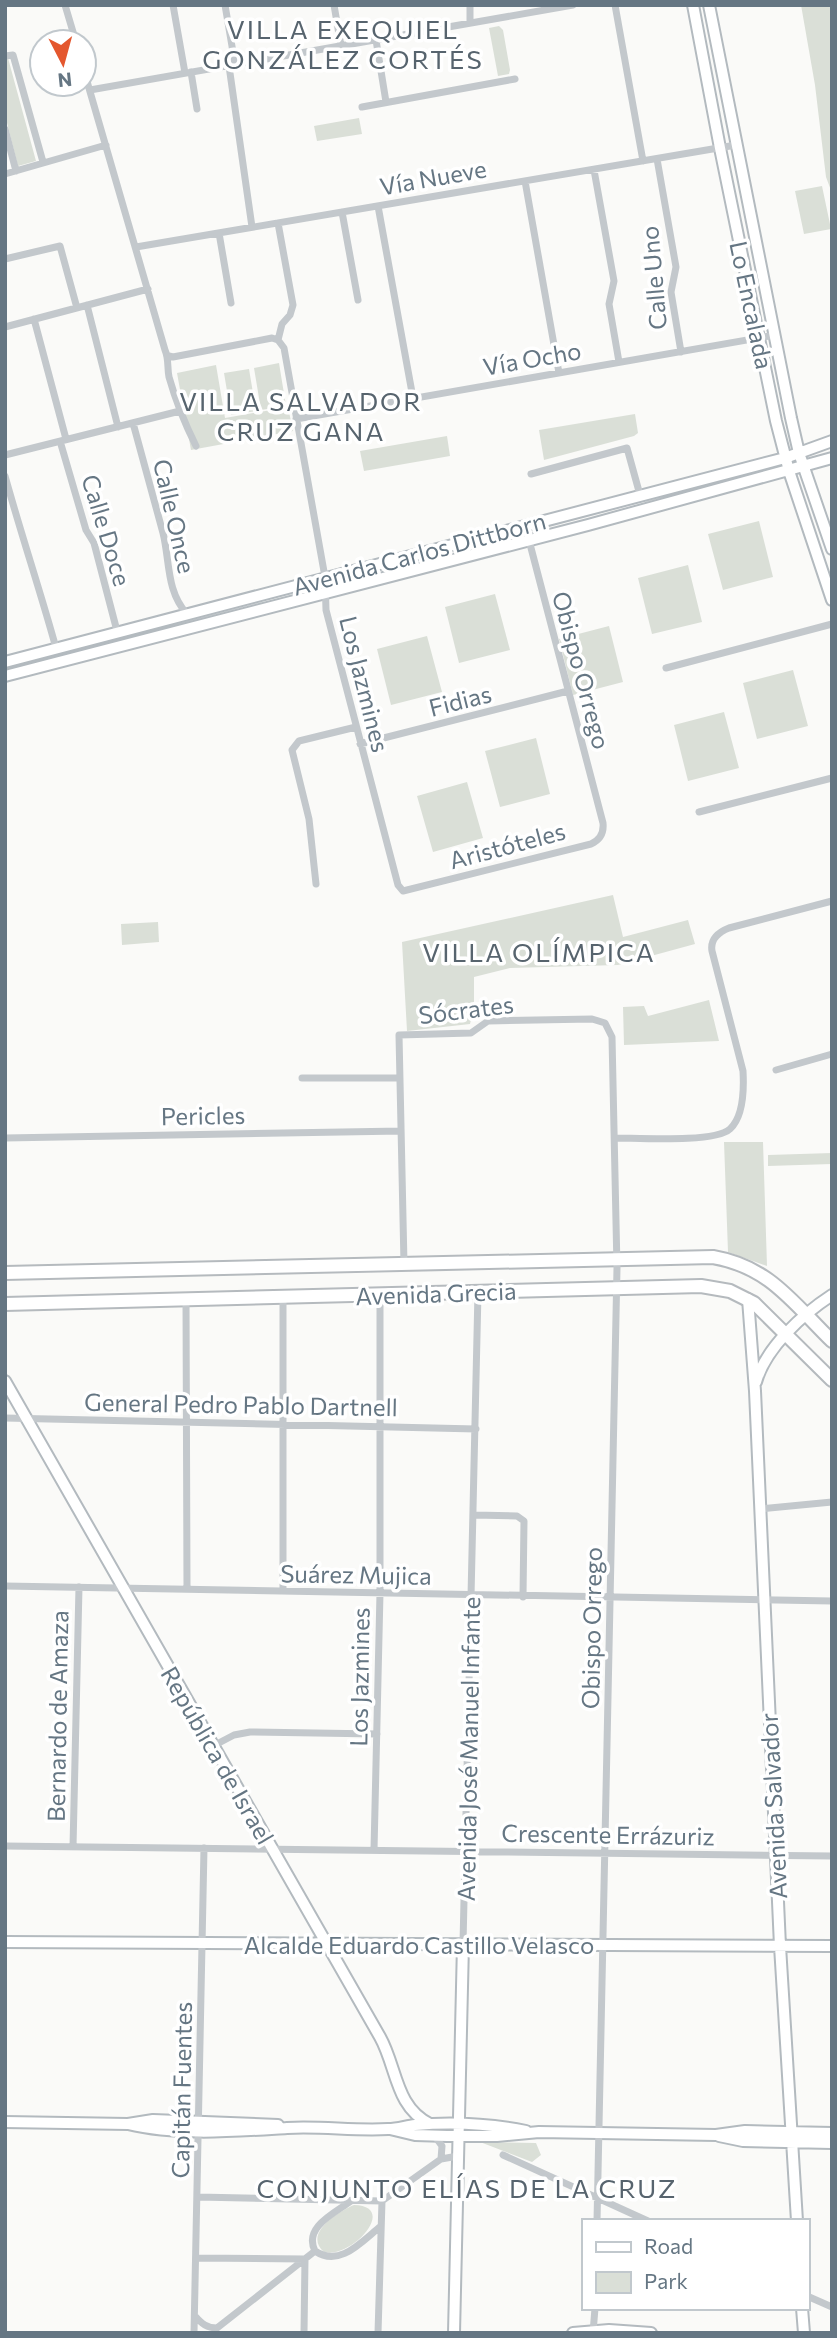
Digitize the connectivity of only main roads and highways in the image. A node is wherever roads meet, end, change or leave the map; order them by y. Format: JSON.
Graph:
{"nodes":[{"id":1,"x":693,"y":5,"type":"edge"},
{"id":2,"x":709,"y":5,"type":"edge"},
{"id":3,"x":791,"y":418,"type":"junction"},
{"id":4,"x":776,"y":421,"type":"junction"},
{"id":5,"x":832,"y":441,"type":"edge"},
{"id":6,"x":799,"y":453,"type":"junction"},
{"id":7,"x":785,"y":458,"type":"junction"},
{"id":8,"x":832,"y":458,"type":"edge"},
{"id":9,"x":804,"y":467,"type":"junction"},
{"id":10,"x":789,"y":471,"type":"junction"},
{"id":11,"x":816,"y":503,"type":"junction"},
{"id":12,"x":801,"y":508,"type":"junction"},
{"id":13,"x":832,"y":549,"type":"edge"},
{"id":14,"x":832,"y":600,"type":"edge"},
{"id":15,"x":5,"y":662,"type":"edge"},
{"id":16,"x":5,"y":676,"type":"edge"},
{"id":17,"x":5,"y":1273,"type":"edge"},
{"id":18,"x":832,"y":1295,"type":"edge"},
{"id":19,"x":748,"y":1299,"type":"junction"},
{"id":20,"x":5,"y":1304,"type":"edge"},
{"id":21,"x":806,"y":1315,"type":"junction"},
{"id":22,"x":787,"y":1335,"type":"junction"},
{"id":23,"x":832,"y":1341,"type":"edge"},
{"id":24,"x":832,"y":1380,"type":"edge"},
{"id":25,"x":5,"y":1381,"type":"edge"},
{"id":26,"x":755,"y":1391,"type":"junction"},
{"id":27,"x":5,"y":1942,"type":"edge"},
{"id":28,"x":325,"y":1943,"type":"junction"},
{"id":29,"x":463,"y":1944,"type":"junction"},
{"id":30,"x":780,"y":1946,"type":"junction"},
{"id":31,"x":832,"y":1946,"type":"edge"},
{"id":32,"x":5,"y":2122,"type":"edge"},
{"id":33,"x":432,"y":2130,"type":"junction"},
{"id":34,"x":459,"y":2130,"type":"junction"},
{"id":35,"x":832,"y":2133,"type":"edge"},
{"id":36,"x":791,"y":2138,"type":"junction"},
{"id":37,"x":832,"y":2143,"type":"edge"},
{"id":38,"x":797,"y":2219,"type":"edge"},
{"id":39,"x":802,"y":2310,"type":"edge"},
{"id":40,"x":593,"y":2332,"type":"edge"},
{"id":41,"x":454,"y":2333,"type":"edge"},
{"id":42,"x":573,"y":2333,"type":"edge"},
{"id":43,"x":651,"y":2333,"type":"edge"},
{"id":44,"x":804,"y":2333,"type":"edge"}],
"edges":[{"from":1,"to":4,"type":"main road","name":"Lo Encalada"},
{"from":2,"to":3,"type":"main road","name":"Lo Encalada"},
{"from":3,"to":4,"type":"main road"},
{"from":3,"to":6,"type":"main road","name":"Lo Encalada"},
{"from":4,"to":7,"type":"main road","name":"Lo Encalada"},
{"from":5,"to":6,"type":"main road","name":"Avenida Carlos Dittborn"},
{"from":6,"to":7,"type":"main road","name":"Avenida Carlos Dittborn"},
{"from":6,"to":9,"type":"main road","name":"Lo Encalada"},
{"from":7,"to":10,"type":"main road","name":"Lo Encalada"},
{"from":7,"to":15,"type":"main road","name":"Avenida Carlos Dittborn"},
{"from":8,"to":9,"type":"main road","name":"Avenida Carlos Dittborn"},
{"from":9,"to":10,"type":"main road","name":"Avenida Carlos Dittborn"},
{"from":9,"to":11,"type":"main road","name":"Lo Encalada"},
{"from":10,"to":12,"type":"main road","name":"Lo Encalada"},
{"from":10,"to":16,"type":"main road","name":"Avenida Carlos Dittborn"},
{"from":11,"to":12,"type":"main road"},
{"from":11,"to":13,"type":"main road","name":"Lo Encalada"},
{"from":12,"to":14,"type":"main road","name":"Lo Encalada"},
{"from":17,"to":21,"type":"main road","name":"Avenida Grecia"},
{"from":18,"to":21,"type":"main road","name":"Avenida Salvador"},
{"from":19,"to":20,"type":"main road","name":"Avenida Grecia"},
{"from":19,"to":22,"type":"main road","name":"Avenida Grecia"},
{"from":19,"to":26,"type":"main road","name":"Avenida Salvador"},
{"from":21,"to":22,"type":"main road","name":"Avenida Salvador"},
{"from":21,"to":23,"type":"main road","name":"Avenida Grecia"},
{"from":22,"to":24,"type":"main road","name":"Avenida Grecia"},
{"from":22,"to":26,"type":"main road","name":"Avenida Salvador"},
{"from":25,"to":28,"type":"main road","name":"República de Israel"},
{"from":26,"to":30,"type":"main road","name":"Avenida Salvador"},
{"from":27,"to":28,"type":"main road","name":"Alcalde Eduardo Castillo Velasco"},
{"from":28,"to":29,"type":"main road","name":"Alcalde Eduardo Castillo Velasco"},
{"from":28,"to":33,"type":"main road","name":"República de Israel"},
{"from":29,"to":30,"type":"main road","name":"Alcalde Eduardo Castillo Velasco"},
{"from":29,"to":34,"type":"main road","name":"Avenida José Manuel Infante"},
{"from":30,"to":31,"type":"main road","name":"Alcalde Eduardo Castillo Velasco"},
{"from":30,"to":36,"type":"main road","name":"Avenida Salvador"},
{"from":32,"to":33,"type":"main road"},
{"from":33,"to":34,"type":"main road"},
{"from":34,"to":36,"type":"main road"},
{"from":34,"to":41,"type":"main road","name":"Avenida José Manuel Infante"},
{"from":35,"to":36,"type":"main road"},
{"from":36,"to":37,"type":"main road"},
{"from":36,"to":38,"type":"main road","name":"Avenida Salvador"},
{"from":39,"to":44,"type":"main road"},
{"from":40,"to":42,"type":"main road"},
{"from":40,"to":43,"type":"main road"}]}
